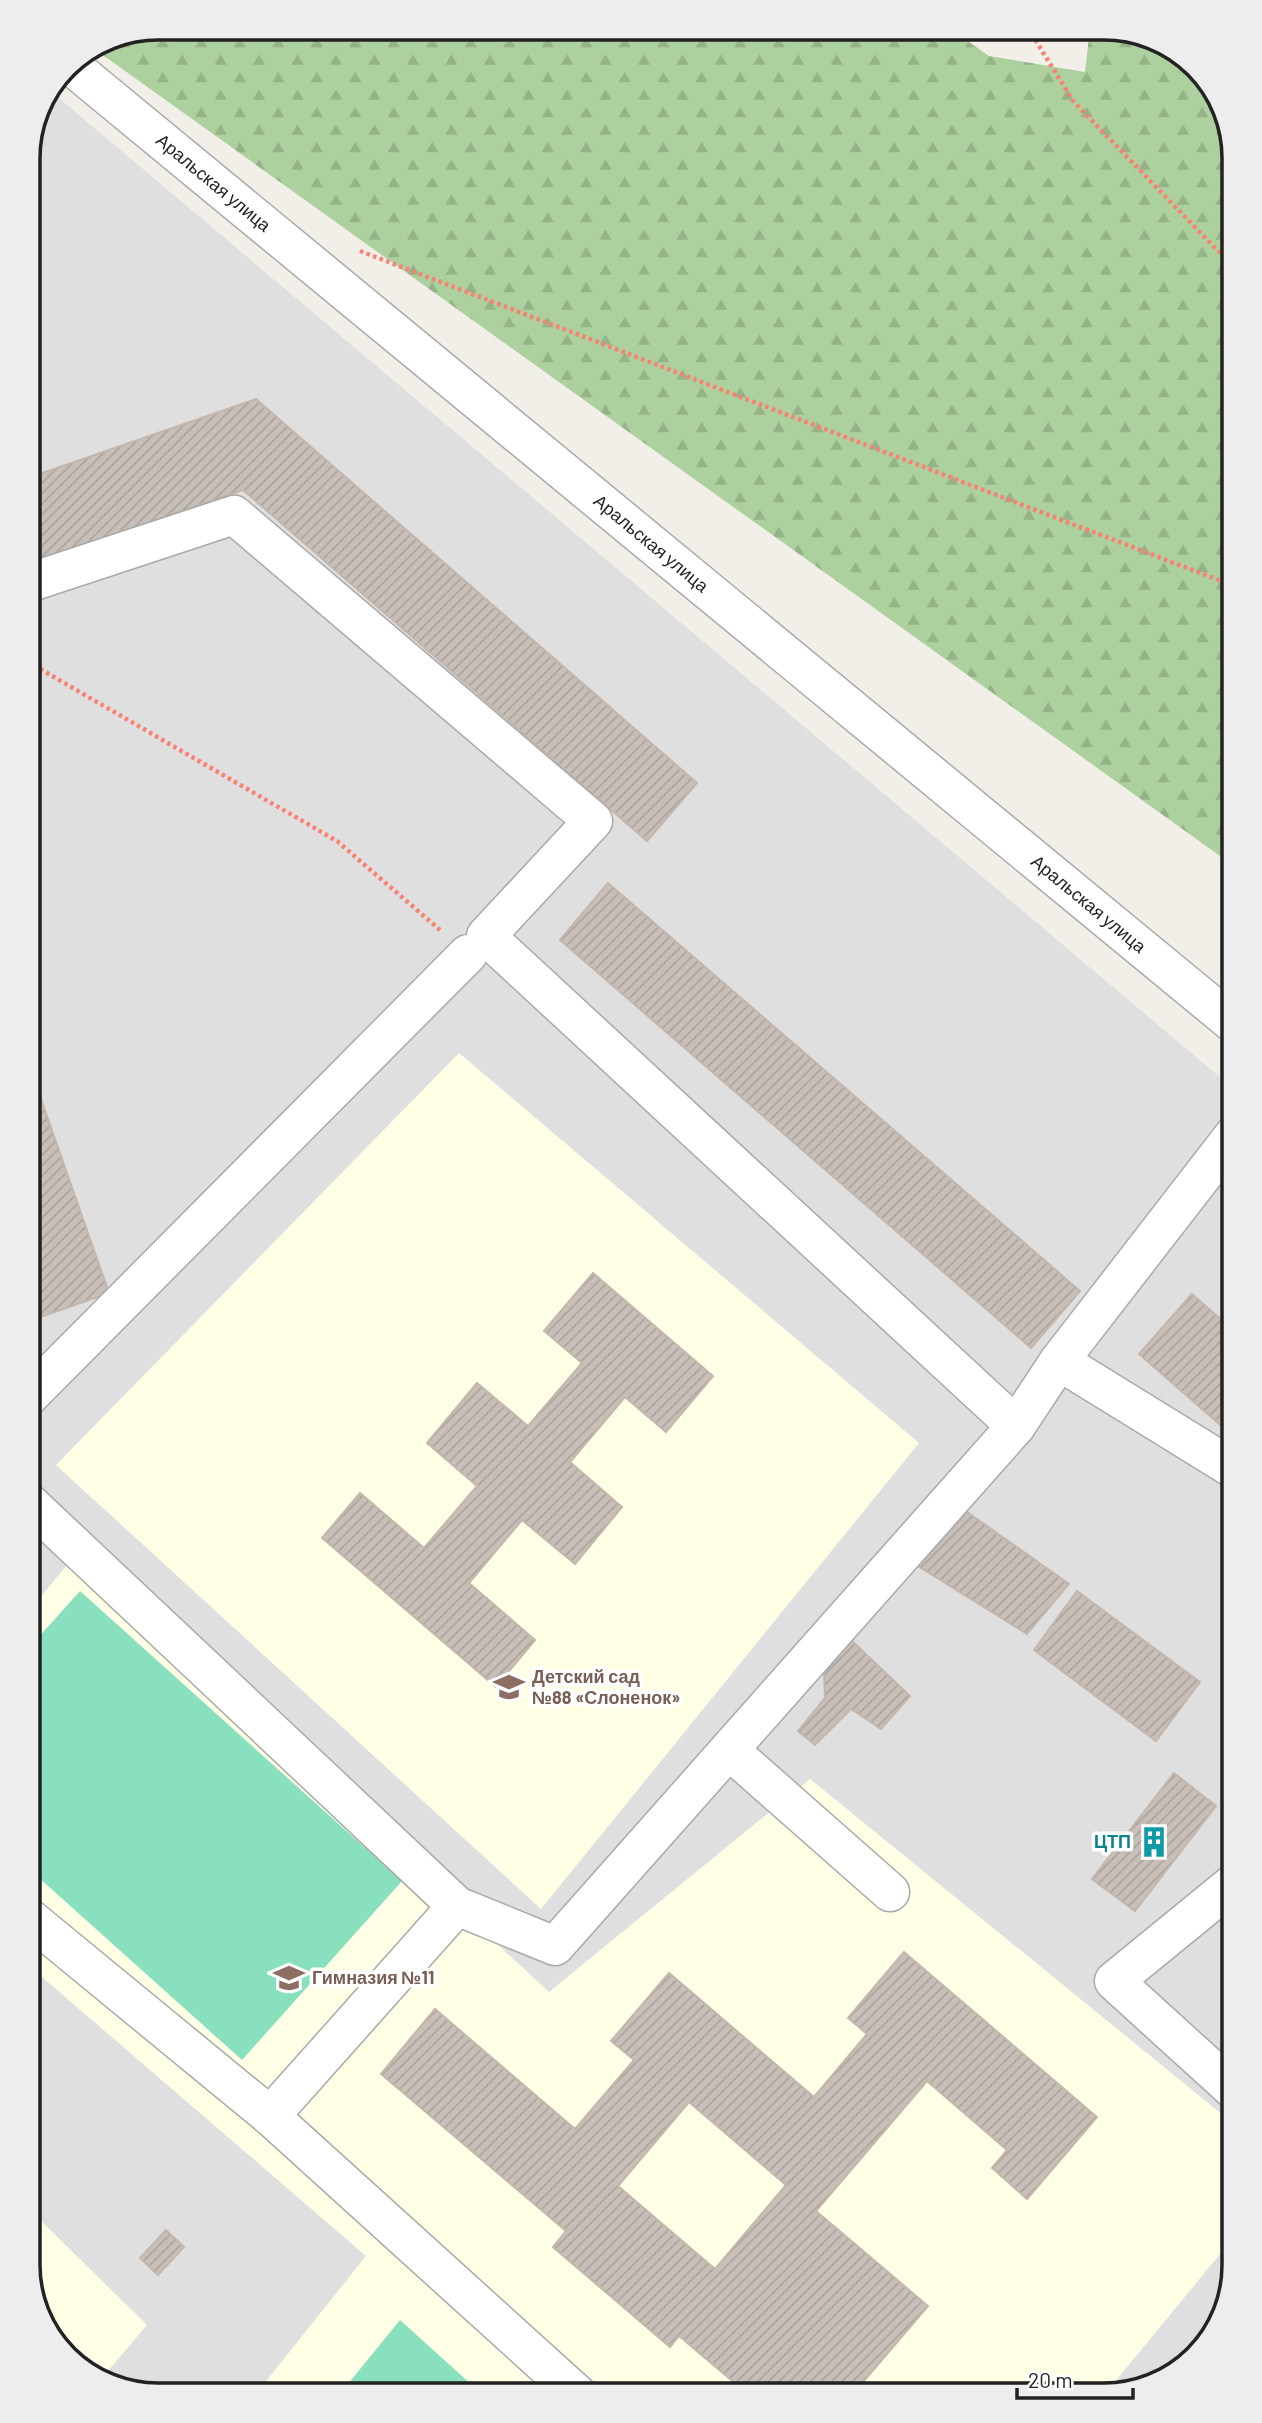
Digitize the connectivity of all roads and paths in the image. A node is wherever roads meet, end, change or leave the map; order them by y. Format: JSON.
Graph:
{"nodes":[{"id":1,"x":1036,"y":41,"type":"edge"},
{"id":2,"x":78,"y":72,"type":"edge"},
{"id":3,"x":352,"y":248,"type":"dead end"},
{"id":4,"x":1222,"y":252,"type":"edge"},
{"id":5,"x":41,"y":579,"type":"edge"},
{"id":6,"x":1222,"y":581,"type":"edge"},
{"id":7,"x":41,"y":669,"type":"edge"},
{"id":8,"x":468,"y":954,"type":"joint"},
{"id":9,"x":1222,"y":1014,"type":"edge"},
{"id":10,"x":1222,"y":1150,"type":"edge"},
{"id":11,"x":1059,"y":1361,"type":"junction"},
{"id":12,"x":40,"y":1384,"type":"edge"},
{"id":13,"x":1016,"y":1426,"type":"junction"},
{"id":14,"x":1222,"y":1462,"type":"edge"},
{"id":15,"x":40,"y":1514,"type":"edge"},
{"id":16,"x":729,"y":1750,"type":"junction"},
{"id":17,"x":890,"y":1892,"type":"dead end"},
{"id":18,"x":1222,"y":1893,"type":"edge"},
{"id":19,"x":457,"y":1906,"type":"junction"},
{"id":20,"x":40,"y":1927,"type":"edge"},
{"id":21,"x":1222,"y":2079,"type":"edge"},
{"id":22,"x":270,"y":2116,"type":"junction"},
{"id":23,"x":564,"y":2382,"type":"edge"}],
"edges":[{"from":1,"to":4,"type":"path"},
{"from":2,"to":9,"type":"street","name":"Аральская улица"},
{"from":3,"to":6,"type":"path"},
{"from":5,"to":13,"type":"street"},
{"from":7,"to":8,"type":"path"},
{"from":8,"to":12,"type":"street"},
{"from":10,"to":11,"type":"street"},
{"from":11,"to":13,"type":"street"},
{"from":11,"to":14,"type":"street"},
{"from":13,"to":16,"type":"street"},
{"from":15,"to":19,"type":"street"},
{"from":16,"to":17,"type":"street"},
{"from":16,"to":19,"type":"street"},
{"from":18,"to":21,"type":"street"},
{"from":19,"to":22,"type":"street"},
{"from":20,"to":22,"type":"street"},
{"from":22,"to":23,"type":"street"}]}
